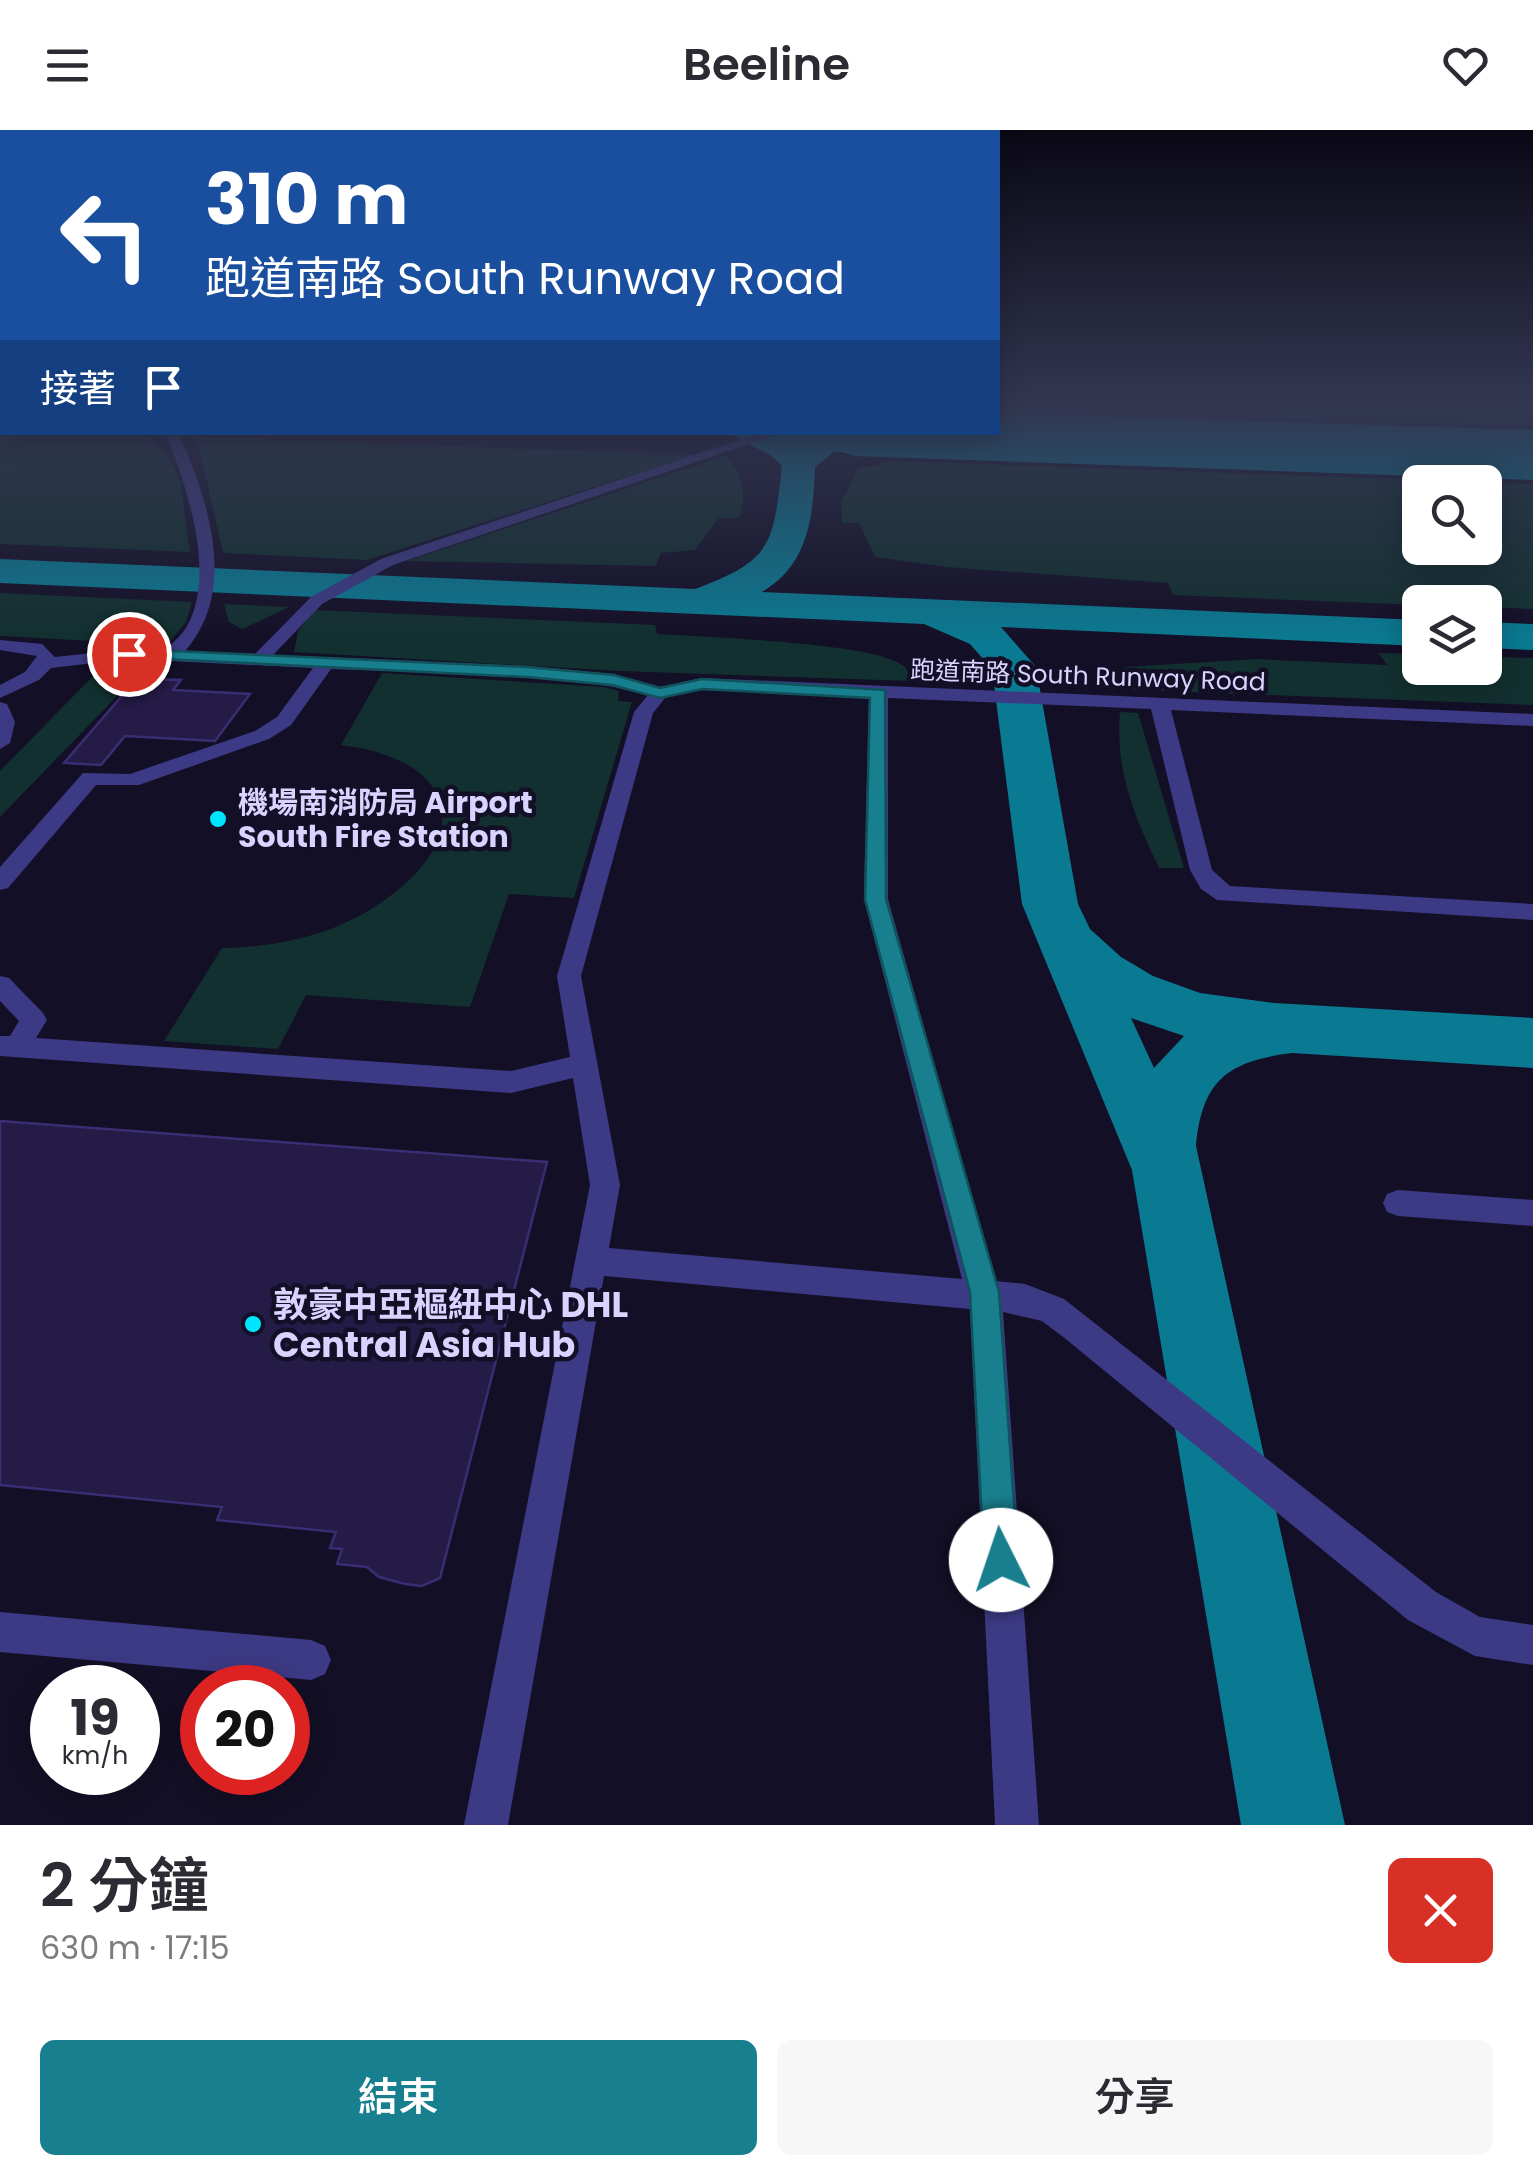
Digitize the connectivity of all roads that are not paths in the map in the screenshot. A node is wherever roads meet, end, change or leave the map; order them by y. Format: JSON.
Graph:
{"nodes":[{"id":1,"x":191,"y":484,"type":"edge"},
{"id":2,"x":621,"y":484,"type":"edge"},
{"id":3,"x":0,"y":645,"type":"edge"},
{"id":4,"x":172,"y":655,"type":"junction"},
{"id":5,"x":261,"y":659,"type":"junction"},
{"id":6,"x":46,"y":663,"type":"junction"},
{"id":7,"x":326,"y":663,"type":"junction"},
{"id":8,"x":0,"y":692,"type":"edge"},
{"id":9,"x":660,"y":693,"type":"junction"},
{"id":10,"x":878,"y":693,"type":"junction"},
{"id":11,"x":1158,"y":702,"type":"junction"},
{"id":12,"x":0,"y":708,"type":"edge"},
{"id":13,"x":1533,"y":720,"type":"edge"},
{"id":14,"x":0,"y":743,"type":"edge"},
{"id":15,"x":0,"y":882,"type":"edge"},
{"id":16,"x":1533,"y":912,"type":"edge"},
{"id":17,"x":0,"y":985,"type":"edge"},
{"id":18,"x":8,"y":1046,"type":"edge"},
{"id":19,"x":585,"y":1064,"type":"junction"},
{"id":20,"x":1398,"y":1203,"type":"dead end"},
{"id":21,"x":1533,"y":1213,"type":"edge"},
{"id":22,"x":591,"y":1262,"type":"junction"},
{"id":23,"x":985,"y":1292,"type":"junction"},
{"id":24,"x":0,"y":1632,"type":"edge"},
{"id":25,"x":1533,"y":1645,"type":"edge"},
{"id":26,"x":312,"y":1660,"type":"dead end"},
{"id":27,"x":486,"y":1825,"type":"edge"},
{"id":28,"x":1017,"y":1825,"type":"edge"}],
"edges":[{"from":1,"to":4,"type":"lane"},
{"from":2,"to":5,"type":"lane"},
{"from":3,"to":6,"type":"lane"},
{"from":4,"to":5,"type":"lane","name":"跑道南路 South Runway Road"},
{"from":4,"to":6,"type":"lane","name":"跑道南路 South Runway Road"},
{"from":5,"to":7,"type":"lane","name":"跑道南路 South Runway Road"},
{"from":6,"to":8,"type":"lane","name":"跑道南路 South Runway Road"},
{"from":7,"to":9,"type":"lane","name":"跑道南路 South Runway Road"},
{"from":7,"to":15,"type":"lane"},
{"from":9,"to":10,"type":"lane","name":"跑道南路 South Runway Road"},
{"from":9,"to":19,"type":"lane"},
{"from":10,"to":11,"type":"lane","name":"跑道南路 South Runway Road"},
{"from":10,"to":23,"type":"lane"},
{"from":11,"to":13,"type":"lane","name":"跑道南路 South Runway Road"},
{"from":11,"to":16,"type":"lane"},
{"from":12,"to":14,"type":"lane"},
{"from":17,"to":18,"type":"lane"},
{"from":18,"to":19,"type":"lane"},
{"from":19,"to":22,"type":"lane"},
{"from":20,"to":21,"type":"lane"},
{"from":22,"to":23,"type":"lane"},
{"from":22,"to":27,"type":"lane"},
{"from":23,"to":25,"type":"lane"},
{"from":23,"to":28,"type":"lane"},
{"from":24,"to":26,"type":"lane"}]}
